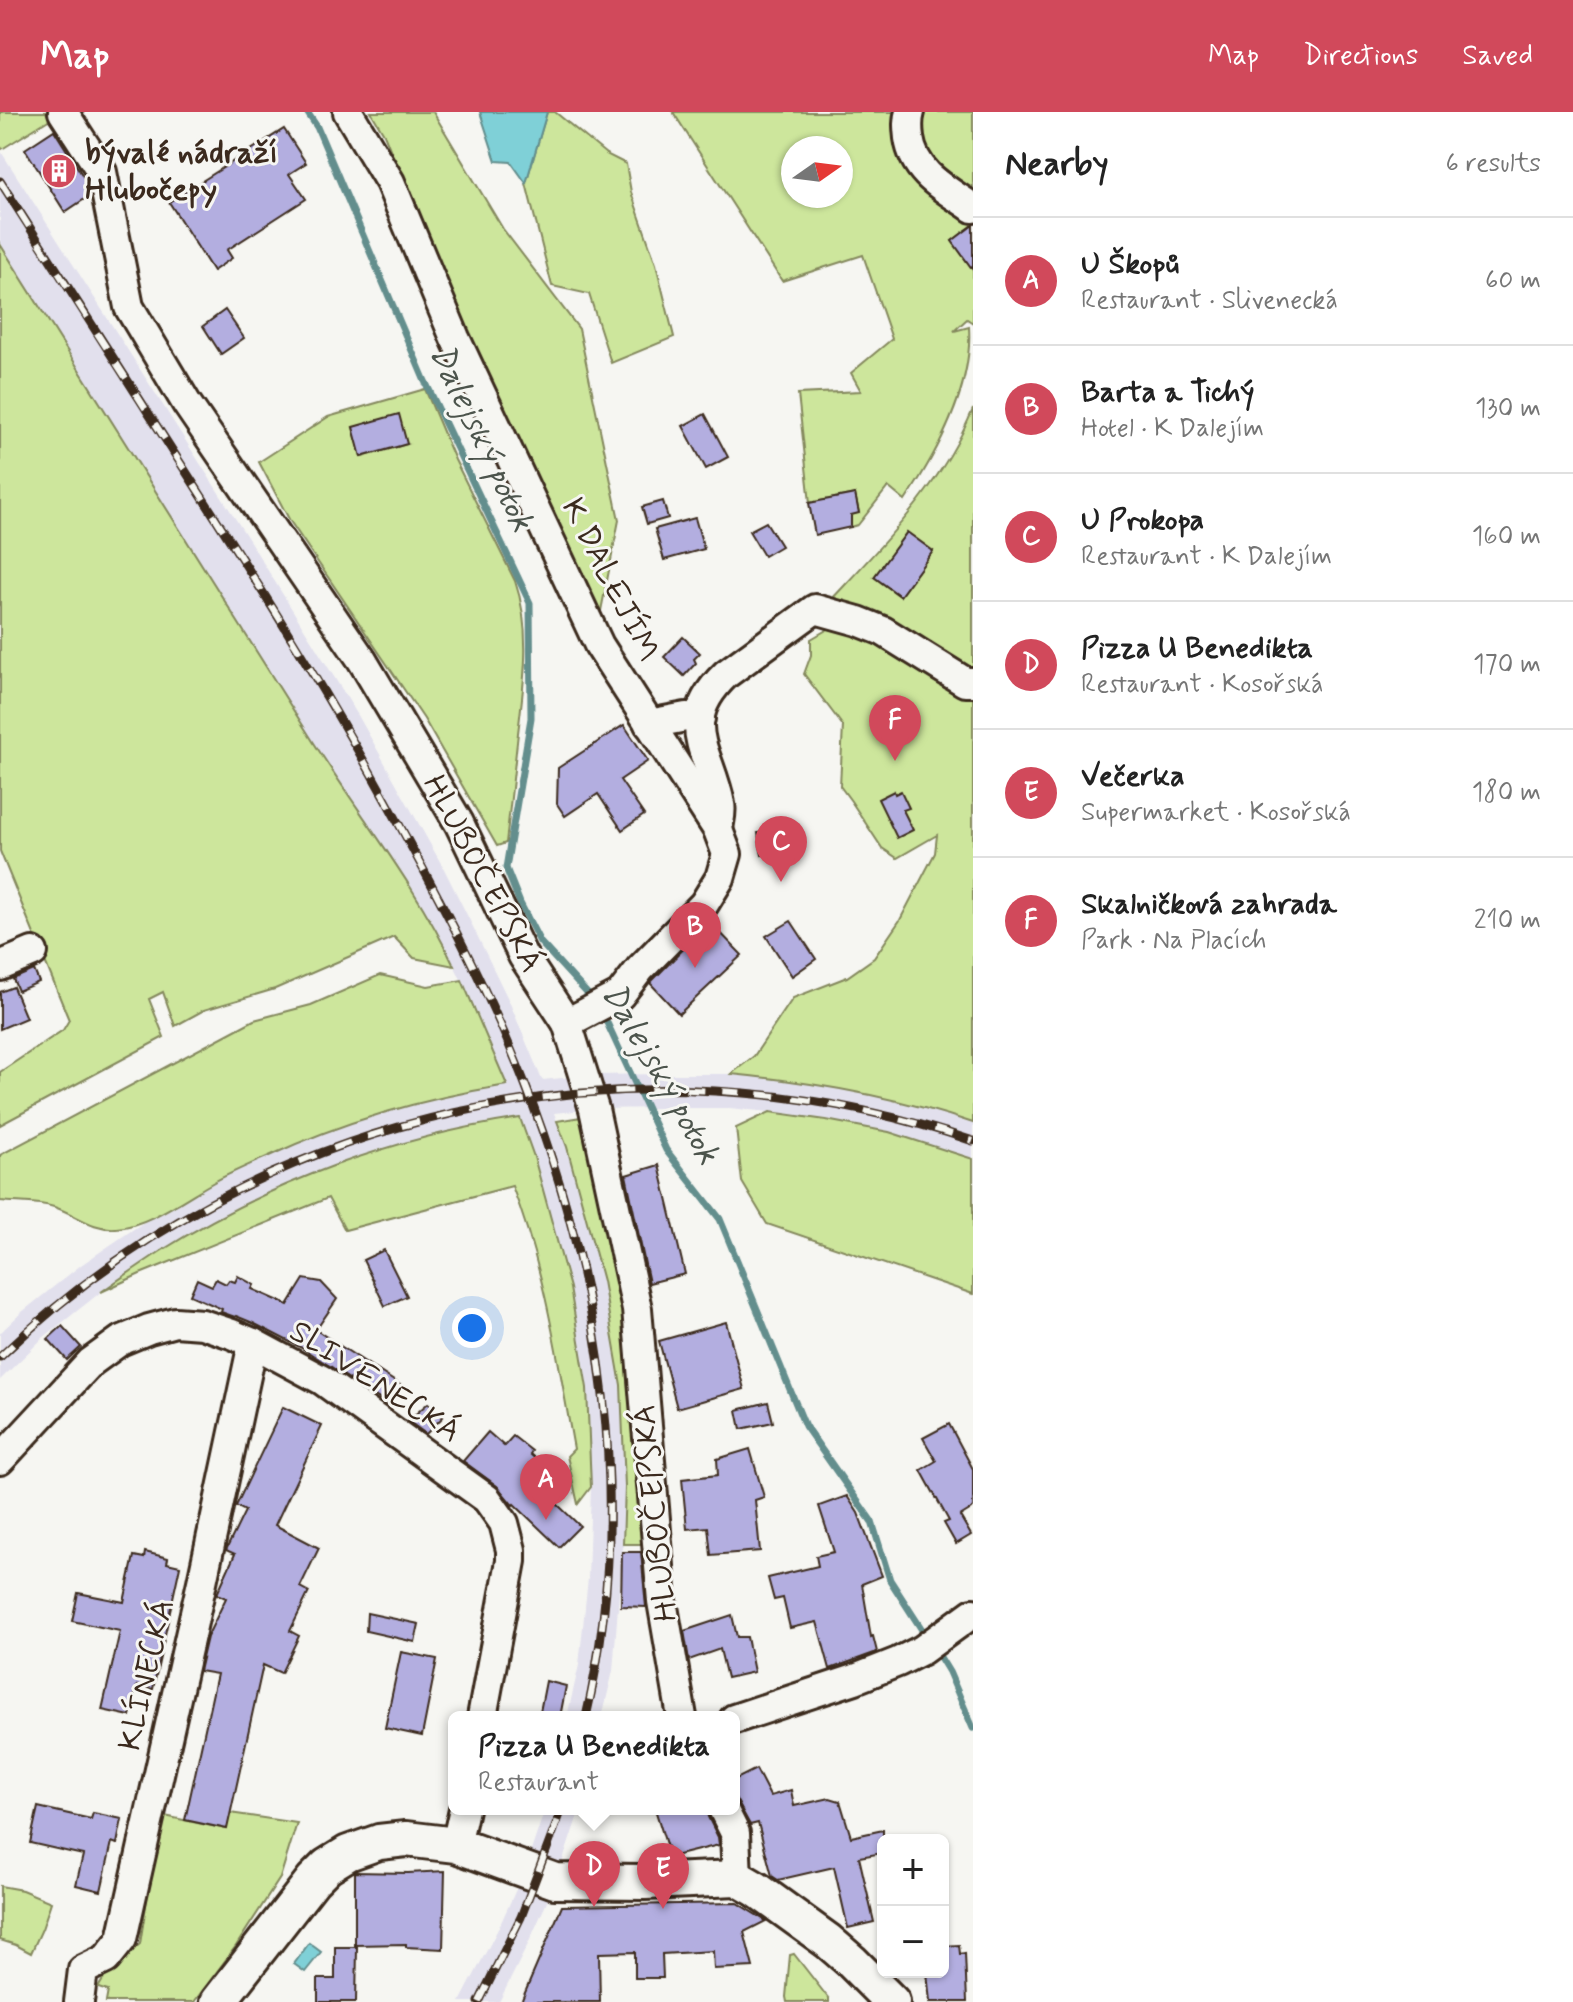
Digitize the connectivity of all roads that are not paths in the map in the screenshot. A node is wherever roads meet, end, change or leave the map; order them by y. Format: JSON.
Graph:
{"nodes":[{"id":1,"x":63,"y":112,"type":"edge"},
{"id":2,"x":348,"y":112,"type":"edge"},
{"id":3,"x":910,"y":112,"type":"edge"},
{"id":4,"x":973,"y":208,"type":"edge"},
{"id":5,"x":973,"y":682,"type":"edge"},
{"id":6,"x":700,"y":718,"type":"junction"},
{"id":7,"x":649,"y":724,"type":"junction"},
{"id":8,"x":718,"y":830,"type":"junction"},
{"id":9,"x":33,"y":952,"type":"dead end"},
{"id":10,"x":0,"y":966,"type":"edge"},
{"id":11,"x":578,"y":1017,"type":"junction"},
{"id":12,"x":253,"y":1343,"type":"junction"},
{"id":13,"x":0,"y":1460,"type":"edge"},
{"id":14,"x":973,"y":1613,"type":"edge"},
{"id":15,"x":483,"y":1711,"type":"edge"},
{"id":16,"x":681,"y":1711,"type":"edge"},
{"id":17,"x":740,"y":1717,"type":"edge"},
{"id":18,"x":463,"y":1815,"type":"edge"},
{"id":19,"x":726,"y":1815,"type":"edge"},
{"id":20,"x":456,"y":1845,"type":"junction"},
{"id":21,"x":737,"y":1878,"type":"junction"},
{"id":22,"x":79,"y":2002,"type":"edge"},
{"id":23,"x":218,"y":2002,"type":"edge"},
{"id":24,"x":892,"y":2002,"type":"edge"}],
"edges":[{"from":1,"to":11,"type":"street","name":"HLUBOČEPSKÁ"},
{"from":2,"to":7,"type":"street","name":"K DALEJÍM"},
{"from":3,"to":4,"type":"street"},
{"from":5,"to":6,"type":"street"},
{"from":6,"to":7,"type":"street"},
{"from":6,"to":8,"type":"street"},
{"from":7,"to":8,"type":"street","name":"K DALEJÍM"},
{"from":8,"to":11,"type":"street","name":"K DALEJÍM"},
{"from":9,"to":10,"type":"street"},
{"from":11,"to":16,"type":"street","name":"HLUBOČEPSKÁ"},
{"from":12,"to":13,"type":"street","name":"SLIVENECKÁ"},
{"from":12,"to":15,"type":"street","name":"SLIVENECKÁ"},
{"from":12,"to":22,"type":"street","name":"KLÍNECKÁ"},
{"from":14,"to":17,"type":"street"},
{"from":18,"to":20,"type":"street"},
{"from":19,"to":21,"type":"street"},
{"from":20,"to":21,"type":"street"},
{"from":20,"to":23,"type":"street"},
{"from":21,"to":24,"type":"street"}]}
